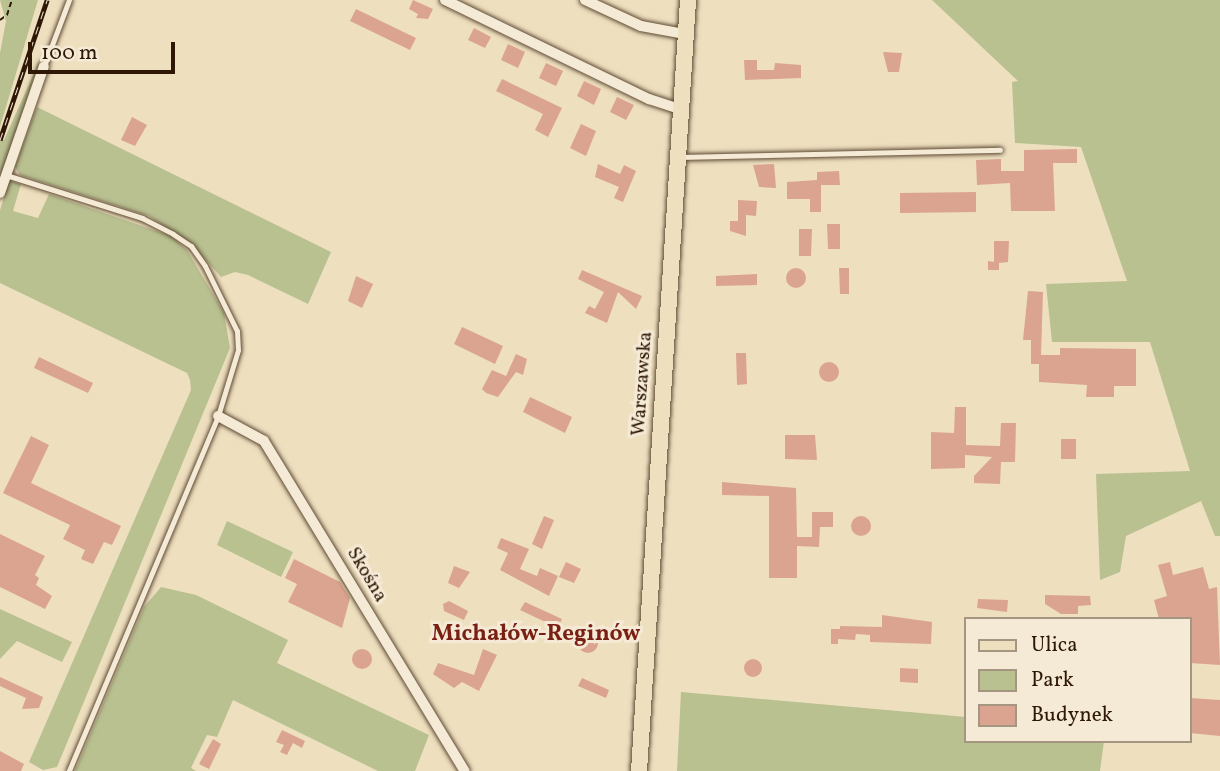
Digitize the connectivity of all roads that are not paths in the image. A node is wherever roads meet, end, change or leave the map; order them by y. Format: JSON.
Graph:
{"nodes":[{"id":1,"x":69,"y":0,"type":"edge"},
{"id":2,"x":445,"y":0,"type":"edge"},
{"id":3,"x":585,"y":0,"type":"edge"},
{"id":4,"x":688,"y":0,"type":"edge"},
{"id":5,"x":685,"y":34,"type":"junction"},
{"id":6,"x":44,"y":66,"type":"joint"},
{"id":7,"x":680,"y":109,"type":"junction"},
{"id":8,"x":1000,"y":149,"type":"dead end"},
{"id":9,"x":678,"y":157,"type":"junction"},
{"id":10,"x":6,"y":175,"type":"junction"},
{"id":11,"x":0,"y":193,"type":"edge"},
{"id":12,"x":218,"y":416,"type":"junction"},
{"id":13,"x":69,"y":771,"type":"edge"},
{"id":14,"x":465,"y":771,"type":"edge"},
{"id":15,"x":639,"y":771,"type":"edge"}],
"edges":[{"from":1,"to":6,"type":"lane"},
{"from":2,"to":7,"type":"street"},
{"from":3,"to":5,"type":"street"},
{"from":4,"to":5,"type":"main road","name":"Warszawska"},
{"from":5,"to":7,"type":"main road","name":"Warszawska"},
{"from":6,"to":10,"type":"street"},
{"from":7,"to":9,"type":"main road","name":"Warszawska"},
{"from":8,"to":9,"type":"lane"},
{"from":9,"to":15,"type":"main road","name":"Warszawska"},
{"from":10,"to":11,"type":"street"},
{"from":10,"to":12,"type":"lane"},
{"from":12,"to":13,"type":"lane"},
{"from":12,"to":14,"type":"street","name":"Skośna"}]}
